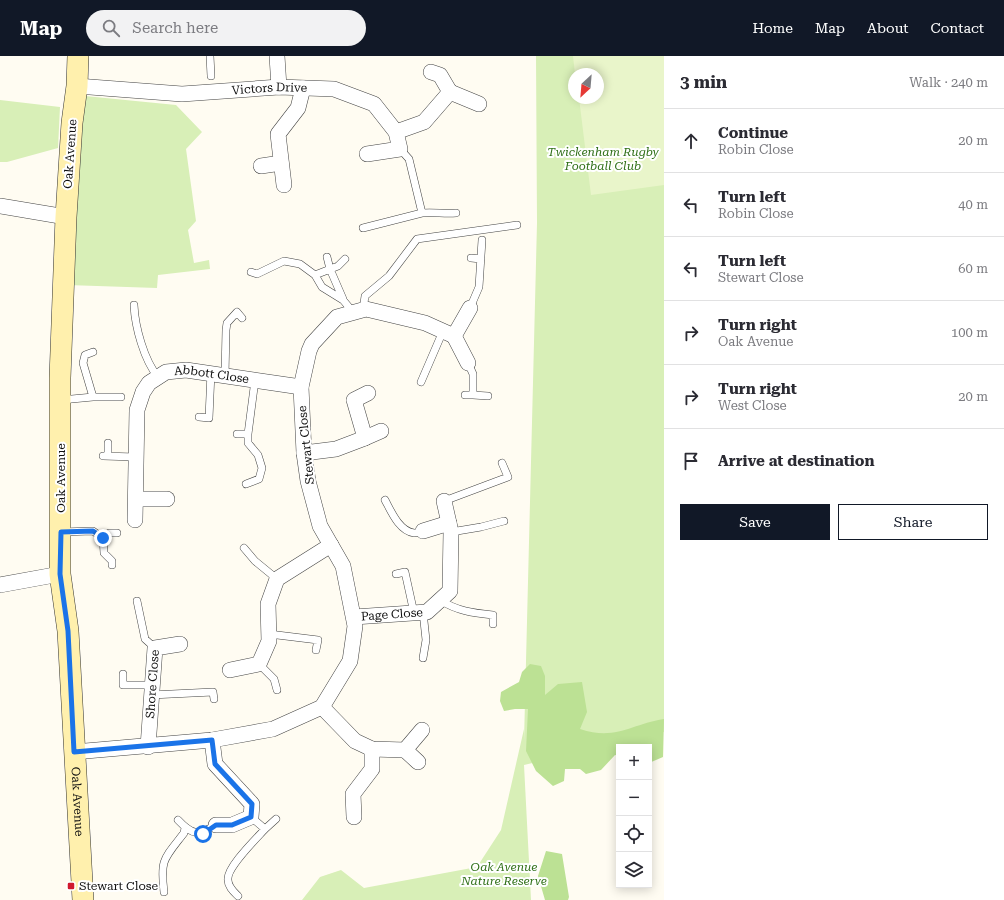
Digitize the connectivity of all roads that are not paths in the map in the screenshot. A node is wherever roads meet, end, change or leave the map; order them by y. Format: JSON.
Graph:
{"nodes":[{"id":1,"x":78,"y":56,"type":"edge"},
{"id":2,"x":210,"y":56,"type":"edge"},
{"id":3,"x":277,"y":56,"type":"edge"},
{"id":4,"x":431,"y":72,"type":"dead end"},
{"id":5,"x":211,"y":76,"type":"dead end"},
{"id":6,"x":77,"y":86,"type":"junction"},
{"id":7,"x":279,"y":87,"type":"junction"},
{"id":8,"x":302,"y":88,"type":"junction"},
{"id":9,"x":450,"y":92,"type":"junction"},
{"id":10,"x":479,"y":104,"type":"dead end"},
{"id":11,"x":396,"y":132,"type":"junction"},
{"id":12,"x":400,"y":149,"type":"junction"},
{"id":13,"x":367,"y":154,"type":"dead end"},
{"id":14,"x":281,"y":163,"type":"junction"},
{"id":15,"x":261,"y":166,"type":"dead end"},
{"id":16,"x":284,"y":185,"type":"dead end"},
{"id":17,"x":0,"y":206,"type":"edge"},
{"id":18,"x":422,"y":213,"type":"junction"},
{"id":19,"x":456,"y":213,"type":"dead end"},
{"id":20,"x":66,"y":217,"type":"junction"},
{"id":21,"x":517,"y":225,"type":"dead end"},
{"id":22,"x":363,"y":228,"type":"dead end"},
{"id":23,"x":482,"y":240,"type":"dead end"},
{"id":24,"x":328,"y":257,"type":"dead end"},
{"id":25,"x":471,"y":258,"type":"dead end"},
{"id":26,"x":345,"y":259,"type":"dead end"},
{"id":27,"x":481,"y":259,"type":"junction"},
{"id":28,"x":330,"y":269,"type":"junction"},
{"id":29,"x":251,"y":272,"type":"dead end"},
{"id":30,"x":315,"y":275,"type":"junction"},
{"id":31,"x":343,"y":300,"type":"junction"},
{"id":32,"x":134,"y":305,"type":"dead end"},
{"id":33,"x":470,"y":308,"type":"joint"},
{"id":34,"x":358,"y":311,"type":"junction"},
{"id":35,"x":242,"y":318,"type":"dead end"},
{"id":36,"x":449,"y":334,"type":"junction"},
{"id":37,"x":93,"y":352,"type":"dead end"},
{"id":38,"x":468,"y":363,"type":"joint"},
{"id":39,"x":218,"y":373,"type":"junction"},
{"id":40,"x":158,"y":377,"type":"junction"},
{"id":41,"x":255,"y":379,"type":"junction"},
{"id":42,"x":421,"y":382,"type":"dead end"},
{"id":43,"x":301,"y":387,"type":"junction"},
{"id":44,"x":368,"y":393,"type":"dead end"},
{"id":45,"x":465,"y":395,"type":"dead end"},
{"id":46,"x":473,"y":395,"type":"junction"},
{"id":47,"x":488,"y":396,"type":"dead end"},
{"id":48,"x":93,"y":397,"type":"junction"},
{"id":49,"x":121,"y":397,"type":"dead end"},
{"id":50,"x":61,"y":400,"type":"junction"},
{"id":51,"x":199,"y":417,"type":"dead end"},
{"id":52,"x":381,"y":431,"type":"dead end"},
{"id":53,"x":237,"y":434,"type":"dead end"},
{"id":54,"x":248,"y":434,"type":"junction"},
{"id":55,"x":365,"y":438,"type":"junction"},
{"id":56,"x":108,"y":443,"type":"dead end"},
{"id":57,"x":304,"y":453,"type":"junction"},
{"id":58,"x":136,"y":457,"type":"junction"},
{"id":59,"x":502,"y":463,"type":"dead end"},
{"id":60,"x":246,"y":484,"type":"dead end"},
{"id":61,"x":136,"y":499,"type":"junction"},
{"id":62,"x":167,"y":499,"type":"dead end"},
{"id":63,"x":385,"y":500,"type":"dead end"},
{"id":64,"x":444,"y":501,"type":"joint"},
{"id":65,"x":135,"y":520,"type":"dead end"},
{"id":66,"x":504,"y":521,"type":"dead end"},
{"id":67,"x":450,"y":528,"type":"junction"},
{"id":68,"x":423,"y":531,"type":"joint"},
{"id":69,"x":61,"y":532,"type":"junction"},
{"id":70,"x":117,"y":533,"type":"dead end"},
{"id":71,"x":103,"y":538,"type":"junction"},
{"id":72,"x":331,"y":545,"type":"junction"},
{"id":73,"x":244,"y":548,"type":"dead end"},
{"id":74,"x":112,"y":564,"type":"dead end"},
{"id":75,"x":60,"y":574,"type":"junction"},
{"id":76,"x":396,"y":574,"type":"dead end"},
{"id":77,"x":278,"y":579,"type":"junction"},
{"id":78,"x":0,"y":585,"type":"edge"},
{"id":79,"x":440,"y":600,"type":"junction"},
{"id":80,"x":137,"y":601,"type":"dead end"},
{"id":81,"x":419,"y":612,"type":"junction"},
{"id":82,"x":354,"y":617,"type":"junction"},
{"id":83,"x":493,"y":624,"type":"dead end"},
{"id":84,"x":269,"y":634,"type":"junction"},
{"id":85,"x":180,"y":644,"type":"dead end"},
{"id":86,"x":155,"y":648,"type":"junction"},
{"id":87,"x":316,"y":650,"type":"dead end"},
{"id":88,"x":423,"y":658,"type":"dead end"},
{"id":89,"x":259,"y":664,"type":"junction"},
{"id":90,"x":230,"y":670,"type":"dead end"},
{"id":91,"x":123,"y":674,"type":"dead end"},
{"id":92,"x":151,"y":690,"type":"junction"},
{"id":93,"x":277,"y":690,"type":"dead end"},
{"id":94,"x":214,"y":699,"type":"dead end"},
{"id":95,"x":322,"y":707,"type":"junction"},
{"id":96,"x":422,"y":730,"type":"dead end"},
{"id":97,"x":212,"y":740,"type":"junction"},
{"id":98,"x":148,"y":747,"type":"junction"},
{"id":99,"x":372,"y":749,"type":"junction"},
{"id":100,"x":405,"y":750,"type":"junction"},
{"id":101,"x":74,"y":752,"type":"junction"},
{"id":102,"x":418,"y":762,"type":"dead end"},
{"id":103,"x":251,"y":817,"type":"junction"},
{"id":104,"x":354,"y":818,"type":"dead end"},
{"id":105,"x":276,"y":819,"type":"dead end"},
{"id":106,"x":178,"y":820,"type":"dead end"},
{"id":107,"x":216,"y":825,"type":"joint"},
{"id":108,"x":185,"y":828,"type":"junction"},
{"id":109,"x":265,"y":829,"type":"junction"},
{"id":110,"x":164,"y":892,"type":"dead end"},
{"id":111,"x":238,"y":896,"type":"dead end"},
{"id":112,"x":83,"y":900,"type":"edge"}],
"edges":[{"from":1,"to":6,"type":"street","name":"Oak Avenue"},
{"from":2,"to":5,"type":"lane"},
{"from":3,"to":7,"type":"street"},
{"from":4,"to":9,"type":"street"},
{"from":6,"to":7,"type":"street","name":"Victors Drive"},
{"from":6,"to":20,"type":"street","name":"Oak Avenue"},
{"from":7,"to":8,"type":"street","name":"Victors Drive"},
{"from":8,"to":11,"type":"street","name":"Victors Drive"},
{"from":8,"to":14,"type":"street"},
{"from":9,"to":10,"type":"street"},
{"from":9,"to":11,"type":"street"},
{"from":11,"to":12,"type":"street","name":"Victors Drive"},
{"from":12,"to":13,"type":"street"},
{"from":12,"to":18,"type":"lane"},
{"from":14,"to":15,"type":"street"},
{"from":14,"to":16,"type":"street"},
{"from":17,"to":20,"type":"street"},
{"from":18,"to":19,"type":"lane"},
{"from":18,"to":22,"type":"lane"},
{"from":20,"to":50,"type":"street","name":"Oak Avenue"},
{"from":21,"to":34,"type":"lane"},
{"from":23,"to":27,"type":"lane"},
{"from":24,"to":28,"type":"lane"},
{"from":25,"to":27,"type":"lane"},
{"from":26,"to":28,"type":"lane"},
{"from":27,"to":33,"type":"lane"},
{"from":28,"to":30,"type":"lane"},
{"from":28,"to":31,"type":"lane"},
{"from":29,"to":30,"type":"lane"},
{"from":30,"to":31,"type":"lane"},
{"from":31,"to":34,"type":"lane"},
{"from":32,"to":40,"type":"lane"},
{"from":33,"to":36,"type":"street"},
{"from":34,"to":36,"type":"street","name":"Stewart Close"},
{"from":34,"to":43,"type":"street","name":"Stewart Close"},
{"from":35,"to":39,"type":"lane"},
{"from":36,"to":38,"type":"street"},
{"from":36,"to":42,"type":"lane"},
{"from":37,"to":48,"type":"lane"},
{"from":38,"to":46,"type":"lane"},
{"from":39,"to":40,"type":"street","name":"Abbott Close"},
{"from":39,"to":41,"type":"street","name":"Abbott Close"},
{"from":39,"to":51,"type":"lane"},
{"from":40,"to":58,"type":"street","name":"Abbott Close"},
{"from":41,"to":43,"type":"street","name":"Abbott Close"},
{"from":41,"to":54,"type":"lane"},
{"from":43,"to":57,"type":"street","name":"Stewart Close"},
{"from":44,"to":55,"type":"street"},
{"from":45,"to":46,"type":"lane"},
{"from":46,"to":47,"type":"lane"},
{"from":48,"to":49,"type":"lane"},
{"from":48,"to":50,"type":"lane"},
{"from":50,"to":69,"type":"street","name":"Oak Avenue"},
{"from":52,"to":55,"type":"street"},
{"from":53,"to":54,"type":"lane"},
{"from":54,"to":60,"type":"lane"},
{"from":55,"to":57,"type":"street"},
{"from":56,"to":58,"type":"lane"},
{"from":57,"to":72,"type":"street","name":"Stewart Close"},
{"from":58,"to":61,"type":"street","name":"Abbott Close"},
{"from":59,"to":64,"type":"lane"},
{"from":61,"to":62,"type":"street"},
{"from":61,"to":65,"type":"street","name":"Abbott Close"},
{"from":63,"to":68,"type":"lane"},
{"from":64,"to":67,"type":"street","name":"Page Close"},
{"from":66,"to":67,"type":"lane"},
{"from":67,"to":68,"type":"street"},
{"from":67,"to":79,"type":"street","name":"Page Close"},
{"from":69,"to":71,"type":"lane"},
{"from":69,"to":75,"type":"street","name":"Oak Avenue"},
{"from":70,"to":71,"type":"lane"},
{"from":71,"to":74,"type":"lane"},
{"from":72,"to":77,"type":"street"},
{"from":72,"to":82,"type":"street","name":"Stewart Close"},
{"from":73,"to":77,"type":"lane"},
{"from":75,"to":78,"type":"street"},
{"from":75,"to":101,"type":"street","name":"Oak Avenue"},
{"from":76,"to":81,"type":"lane"},
{"from":77,"to":84,"type":"street"},
{"from":79,"to":81,"type":"street","name":"Page Close"},
{"from":79,"to":83,"type":"lane"},
{"from":80,"to":86,"type":"lane"},
{"from":81,"to":82,"type":"street","name":"Page Close"},
{"from":81,"to":88,"type":"lane"},
{"from":82,"to":95,"type":"street","name":"Stewart Close"},
{"from":84,"to":87,"type":"lane"},
{"from":84,"to":89,"type":"street"},
{"from":85,"to":86,"type":"street","name":"Shore Close"},
{"from":86,"to":92,"type":"street","name":"Shore Close"},
{"from":89,"to":90,"type":"street"},
{"from":89,"to":93,"type":"lane"},
{"from":91,"to":92,"type":"lane"},
{"from":92,"to":94,"type":"lane"},
{"from":92,"to":98,"type":"street","name":"Shore Close"},
{"from":95,"to":97,"type":"street"},
{"from":95,"to":99,"type":"street"},
{"from":96,"to":100,"type":"street"},
{"from":97,"to":98,"type":"street"},
{"from":97,"to":103,"type":"street"},
{"from":98,"to":101,"type":"street"},
{"from":99,"to":100,"type":"street"},
{"from":99,"to":104,"type":"street"},
{"from":100,"to":102,"type":"street"},
{"from":101,"to":112,"type":"street","name":"Oak Avenue"},
{"from":103,"to":107,"type":"street"},
{"from":103,"to":109,"type":"lane"},
{"from":105,"to":109,"type":"lane"},
{"from":106,"to":108,"type":"lane"},
{"from":107,"to":108,"type":"lane"},
{"from":108,"to":110,"type":"lane"},
{"from":109,"to":111,"type":"lane"}]}
